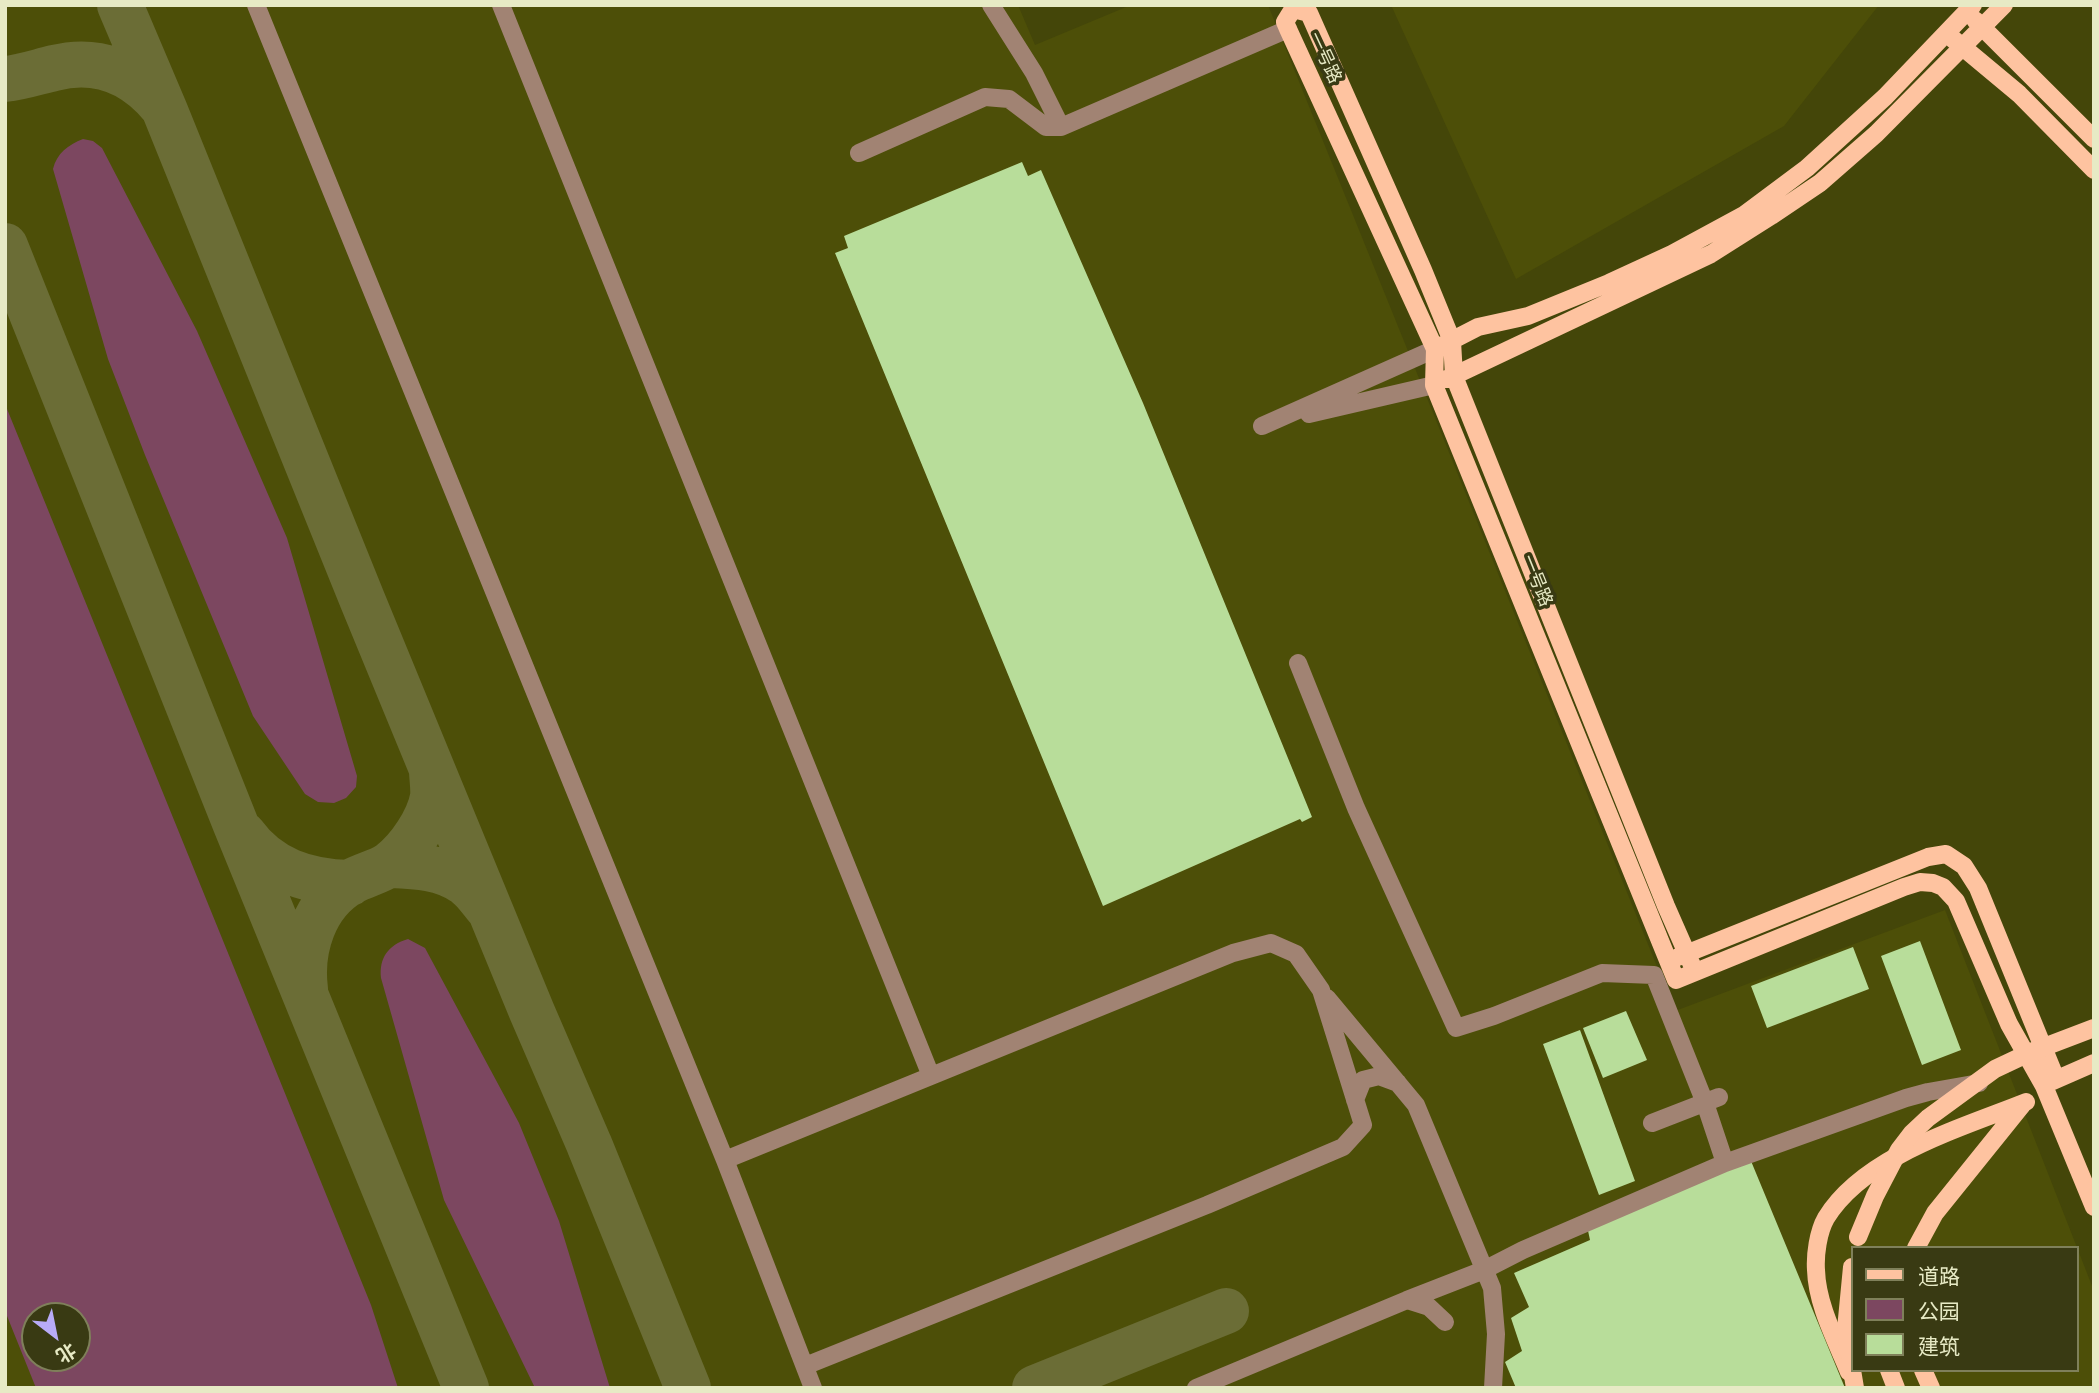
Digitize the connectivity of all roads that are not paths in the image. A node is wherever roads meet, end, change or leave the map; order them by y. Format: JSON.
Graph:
{"nodes":[{"id":1,"x":256,"y":5,"type":"edge"},
{"id":2,"x":500,"y":5,"type":"edge"},
{"id":3,"x":991,"y":5,"type":"edge"},
{"id":4,"x":2004,"y":5,"type":"edge"},
{"id":5,"x":1297,"y":7,"type":"edge"},
{"id":6,"x":1970,"y":8,"type":"edge"},
{"id":7,"x":1982,"y":27,"type":"junction"},
{"id":8,"x":1287,"y":29,"type":"junction"},
{"id":9,"x":1946,"y":32,"type":"junction"},
{"id":10,"x":1961,"y":46,"type":"junction"},
{"id":11,"x":1061,"y":127,"type":"junction"},
{"id":12,"x":2094,"y":139,"type":"edge"},
{"id":13,"x":859,"y":153,"type":"dead end"},
{"id":14,"x":2094,"y":170,"type":"edge"},
{"id":15,"x":1452,"y":341,"type":"junction"},
{"id":16,"x":1435,"y":349,"type":"junction"},
{"id":17,"x":1454,"y":376,"type":"junction"},
{"id":18,"x":1434,"y":385,"type":"junction"},
{"id":19,"x":1298,"y":663,"type":"dead end"},
{"id":20,"x":1687,"y":953,"type":"junction"},
{"id":21,"x":1668,"y":961,"type":"junction"},
{"id":22,"x":1695,"y":972,"type":"junction"},
{"id":23,"x":1321,"y":990,"type":"junction"},
{"id":24,"x":2094,"y":1028,"type":"edge"},
{"id":25,"x":2094,"y":1063,"type":"edge"},
{"id":26,"x":931,"y":1076,"type":"junction"},
{"id":27,"x":1989,"y":1082,"type":"dead end"},
{"id":28,"x":2050,"y":1082,"type":"junction"},
{"id":29,"x":1398,"y":1083,"type":"junction"},
{"id":30,"x":1355,"y":1100,"type":"junction"},
{"id":31,"x":1712,"y":1100,"type":"junction"},
{"id":32,"x":2026,"y":1101,"type":"junction"},
{"id":33,"x":1652,"y":1123,"type":"dead end"},
{"id":34,"x":725,"y":1160,"type":"junction"},
{"id":35,"x":1725,"y":1163,"type":"junction"},
{"id":36,"x":2094,"y":1208,"type":"edge"},
{"id":37,"x":1858,"y":1244,"type":"edge"},
{"id":38,"x":1917,"y":1246,"type":"edge"},
{"id":39,"x":1484,"y":1270,"type":"junction"},
{"id":40,"x":1850,"y":1288,"type":"edge"},
{"id":41,"x":1408,"y":1300,"type":"junction"},
{"id":42,"x":1445,"y":1322,"type":"dead end"},
{"id":43,"x":1850,"y":1356,"type":"edge"},
{"id":44,"x":805,"y":1366,"type":"junction"},
{"id":45,"x":1924,"y":1372,"type":"edge"},
{"id":46,"x":813,"y":1388,"type":"edge"},
{"id":47,"x":1196,"y":1388,"type":"edge"},
{"id":48,"x":1493,"y":1388,"type":"edge"},
{"id":49,"x":1855,"y":1388,"type":"edge"},
{"id":50,"x":1931,"y":1388,"type":"edge"}],
"edges":[{"from":1,"to":34,"type":"street"},
{"from":2,"to":26,"type":"street"},
{"from":3,"to":11,"type":"street"},
{"from":4,"to":7,"type":"main road"},
{"from":5,"to":8,"type":"main road","name":"一号路"},
{"from":5,"to":15,"type":"main road","name":"一号路"},
{"from":6,"to":7,"type":"main road"},
{"from":6,"to":9,"type":"main road"},
{"from":7,"to":10,"type":"main road"},
{"from":7,"to":12,"type":"main road"},
{"from":8,"to":11,"type":"street"},
{"from":8,"to":16,"type":"main road","name":"一号路"},
{"from":9,"to":10,"type":"main road"},
{"from":9,"to":15,"type":"main road"},
{"from":10,"to":14,"type":"main road"},
{"from":10,"to":17,"type":"main road"},
{"from":11,"to":13,"type":"street"},
{"from":15,"to":16,"type":"main road"},
{"from":15,"to":17,"type":"main road","name":"一号路"},
{"from":16,"to":18,"type":"main road","name":"一号路"},
{"from":16,"to":18,"type":"street"},
{"from":17,"to":18,"type":"main road"},
{"from":17,"to":20,"type":"main road","name":"一号路"},
{"from":18,"to":21,"type":"main road","name":"一号路"},
{"from":19,"to":31,"type":"street"},
{"from":20,"to":21,"type":"main road"},
{"from":20,"to":22,"type":"main road","name":"一号路"},
{"from":20,"to":28,"type":"main road"},
{"from":21,"to":22,"type":"main road","name":"一号路"},
{"from":22,"to":28,"type":"main road"},
{"from":23,"to":26,"type":"street"},
{"from":23,"to":29,"type":"street"},
{"from":23,"to":30,"type":"street"},
{"from":24,"to":37,"type":"main road","bridge":true},
{"from":25,"to":28,"type":"main road"},
{"from":26,"to":34,"type":"street"},
{"from":27,"to":35,"type":"street"},
{"from":28,"to":32,"type":"main road"},
{"from":28,"to":36,"type":"main road"},
{"from":29,"to":30,"type":"street"},
{"from":29,"to":39,"type":"street"},
{"from":30,"to":44,"type":"street"},
{"from":31,"to":33,"type":"street"},
{"from":31,"to":35,"type":"street"},
{"from":32,"to":38,"type":"main road"},
{"from":32,"to":49,"type":"main road"},
{"from":34,"to":44,"type":"street"},
{"from":35,"to":39,"type":"street"},
{"from":39,"to":41,"type":"street"},
{"from":39,"to":48,"type":"street"},
{"from":40,"to":43,"type":"main road","bridge":true},
{"from":41,"to":42,"type":"street"},
{"from":41,"to":47,"type":"street"},
{"from":44,"to":46,"type":"street"},
{"from":45,"to":50,"type":"main road"}]}
